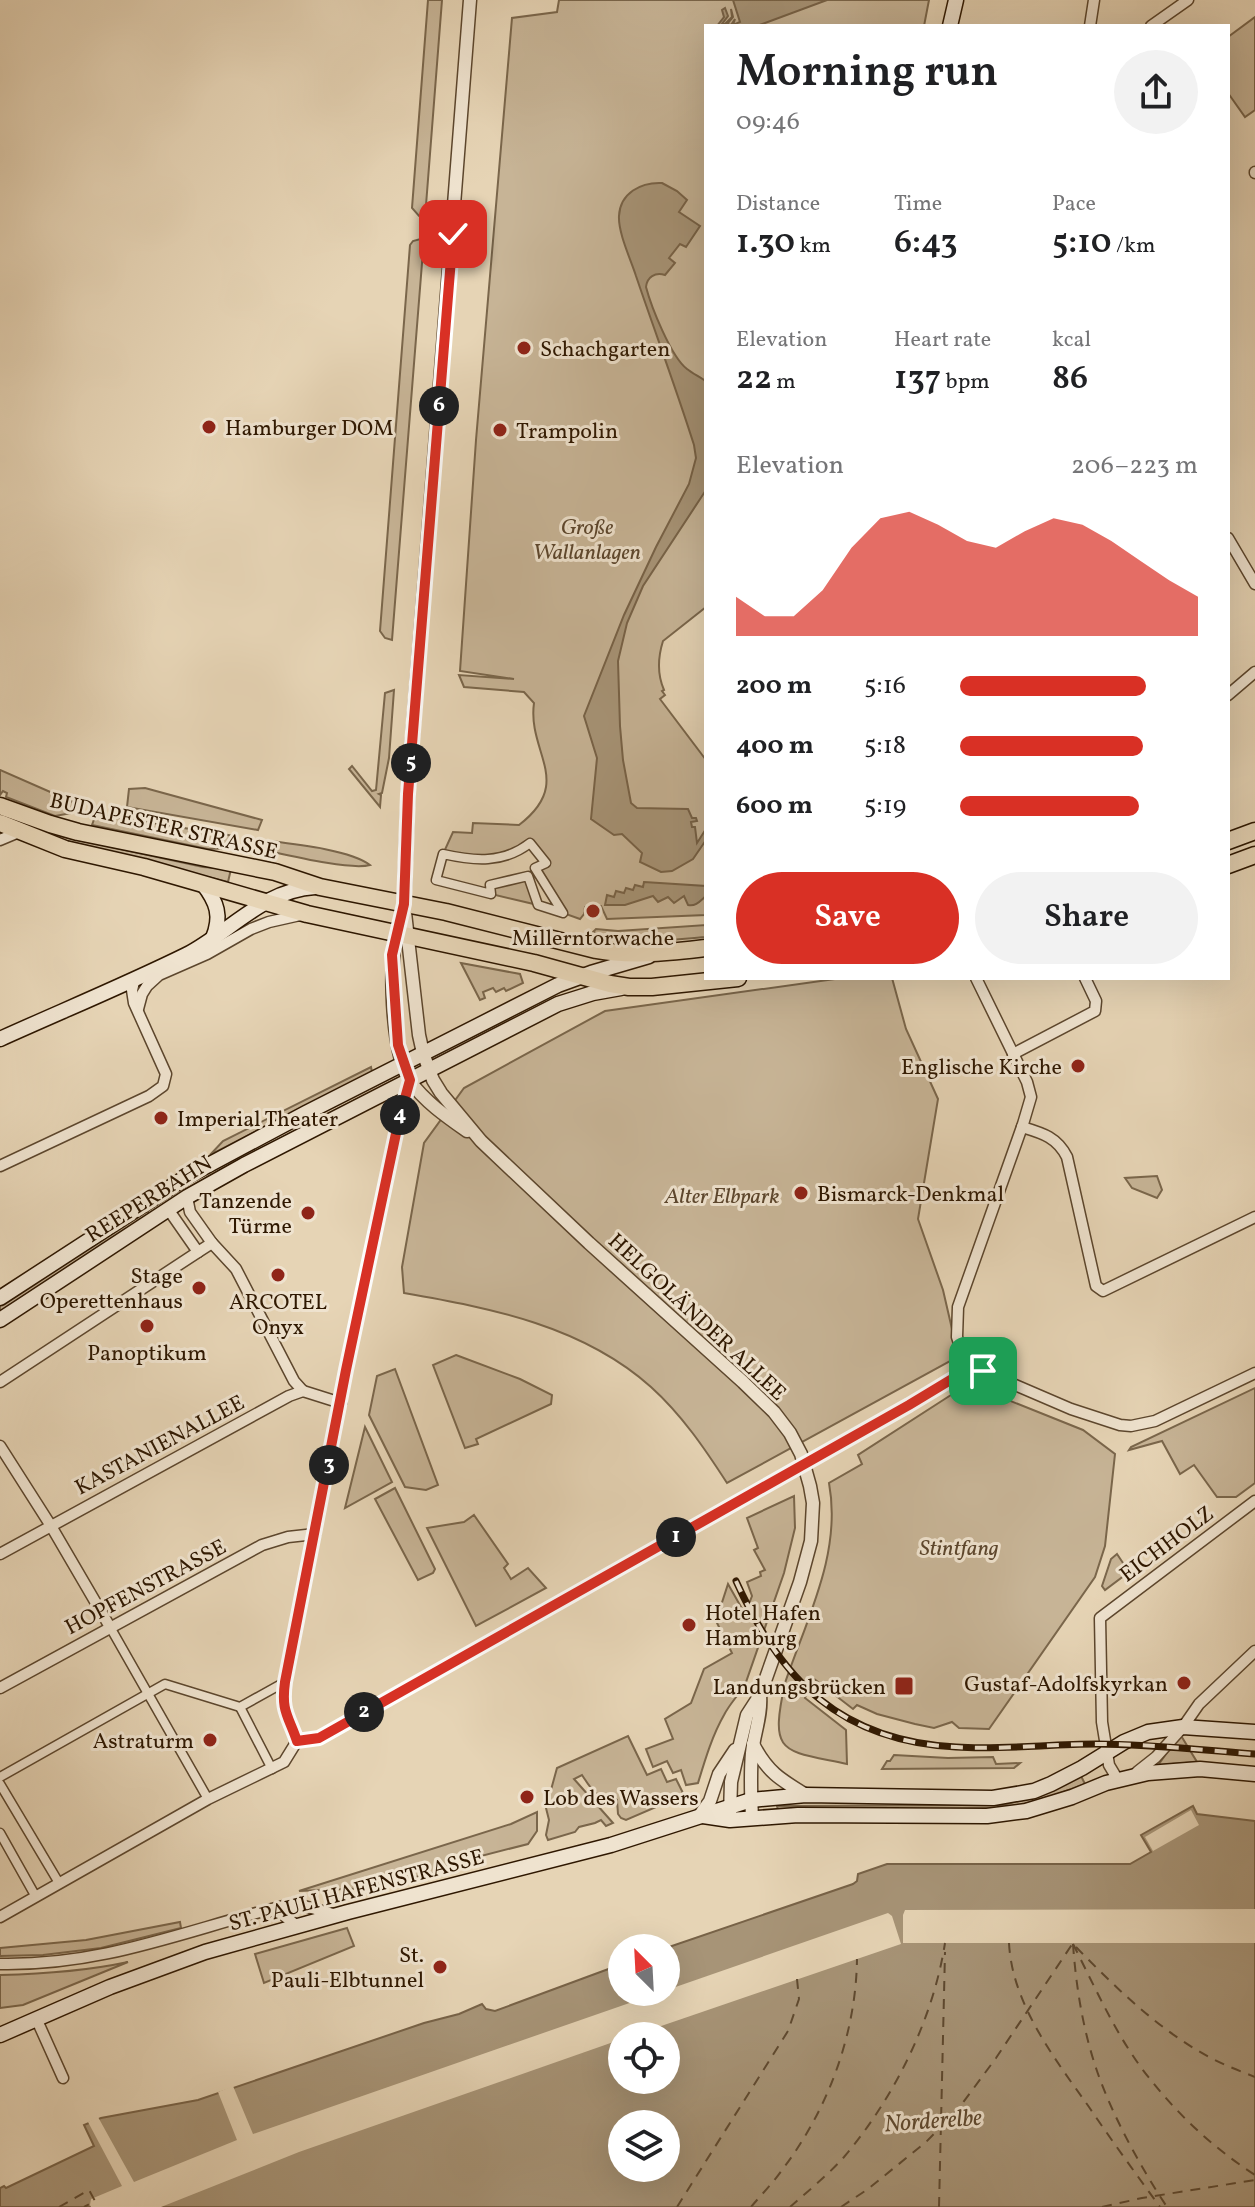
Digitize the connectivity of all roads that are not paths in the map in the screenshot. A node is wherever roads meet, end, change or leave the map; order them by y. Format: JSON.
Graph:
{"nodes":[{"id":1,"x":470,"y":0,"type":"edge"},
{"id":2,"x":956,"y":0,"type":"edge"},
{"id":3,"x":1094,"y":0,"type":"edge"},
{"id":4,"x":1188,"y":0,"type":"edge"},
{"id":5,"x":950,"y":24,"type":"edge"},
{"id":6,"x":1090,"y":24,"type":"edge"},
{"id":7,"x":1154,"y":24,"type":"edge"},
{"id":8,"x":1230,"y":541,"type":"edge"},
{"id":9,"x":1255,"y":584,"type":"edge"},
{"id":10,"x":1255,"y":672,"type":"edge"},
{"id":11,"x":1230,"y":693,"type":"edge"},
{"id":12,"x":0,"y":806,"type":"edge"},
{"id":13,"x":0,"y":823,"type":"edge"},
{"id":14,"x":1255,"y":831,"type":"edge"},
{"id":15,"x":19,"y":832,"type":"junction"},
{"id":16,"x":0,"y":840,"type":"edge"},
{"id":17,"x":1230,"y":840,"type":"edge"},
{"id":18,"x":443,"y":854,"type":"joint"},
{"id":19,"x":1255,"y":855,"type":"edge"},
{"id":20,"x":1230,"y":864,"type":"edge"},
{"id":21,"x":203,"y":884,"type":"junction"},
{"id":22,"x":320,"y":887,"type":"junction"},
{"id":23,"x":266,"y":903,"type":"junction"},
{"id":24,"x":404,"y":904,"type":"junction"},
{"id":25,"x":307,"y":914,"type":"junction"},
{"id":26,"x":402,"y":934,"type":"junction"},
{"id":27,"x":213,"y":938,"type":"junction"},
{"id":28,"x":704,"y":948,"type":"edge"},
{"id":29,"x":663,"y":952,"type":"junction"},
{"id":30,"x":582,"y":976,"type":"junction"},
{"id":31,"x":135,"y":978,"type":"junction"},
{"id":32,"x":721,"y":980,"type":"edge"},
{"id":33,"x":977,"y":980,"type":"edge"},
{"id":34,"x":1086,"y":980,"type":"edge"},
{"id":35,"x":629,"y":987,"type":"junction"},
{"id":36,"x":138,"y":1011,"type":"junction"},
{"id":37,"x":0,"y":1039,"type":"edge"},
{"id":38,"x":423,"y":1053,"type":"junction"},
{"id":39,"x":1013,"y":1054,"type":"junction"},
{"id":40,"x":403,"y":1064,"type":"junction"},
{"id":41,"x":429,"y":1070,"type":"junction"},
{"id":42,"x":410,"y":1080,"type":"junction"},
{"id":43,"x":1022,"y":1127,"type":"junction"},
{"id":44,"x":481,"y":1141,"type":"junction"},
{"id":45,"x":0,"y":1166,"type":"edge"},
{"id":46,"x":187,"y":1197,"type":"junction"},
{"id":47,"x":168,"y":1209,"type":"junction"},
{"id":48,"x":1255,"y":1217,"type":"edge"},
{"id":49,"x":212,"y":1243,"type":"junction"},
{"id":50,"x":198,"y":1252,"type":"junction"},
{"id":51,"x":0,"y":1298,"type":"edge"},
{"id":52,"x":0,"y":1320,"type":"edge"},
{"id":53,"x":966,"y":1364,"type":"junction"},
{"id":54,"x":1255,"y":1373,"type":"edge"},
{"id":55,"x":0,"y":1382,"type":"edge"},
{"id":56,"x":303,"y":1391,"type":"junction"},
{"id":57,"x":341,"y":1403,"type":"junction"},
{"id":58,"x":0,"y":1446,"type":"edge"},
{"id":59,"x":1255,"y":1501,"type":"edge"},
{"id":60,"x":51,"y":1526,"type":"junction"},
{"id":61,"x":315,"y":1534,"type":"junction"},
{"id":62,"x":0,"y":1554,"type":"edge"},
{"id":63,"x":110,"y":1627,"type":"junction"},
{"id":64,"x":1255,"y":1651,"type":"edge"},
{"id":65,"x":285,"y":1682,"type":"junction"},
{"id":66,"x":0,"y":1688,"type":"edge"},
{"id":67,"x":148,"y":1693,"type":"junction"},
{"id":68,"x":240,"y":1707,"type":"junction"},
{"id":69,"x":1183,"y":1727,"type":"junction"},
{"id":70,"x":1255,"y":1732,"type":"edge"},
{"id":71,"x":297,"y":1741,"type":"junction"},
{"id":72,"x":746,"y":1744,"type":"junction"},
{"id":73,"x":1108,"y":1751,"type":"junction"},
{"id":74,"x":272,"y":1769,"type":"junction"},
{"id":75,"x":1255,"y":1774,"type":"edge"},
{"id":76,"x":0,"y":1777,"type":"edge"},
{"id":77,"x":1123,"y":1779,"type":"junction"},
{"id":78,"x":0,"y":1784,"type":"edge"},
{"id":79,"x":806,"y":1795,"type":"junction"},
{"id":80,"x":208,"y":1799,"type":"junction"},
{"id":81,"x":751,"y":1800,"type":"junction"},
{"id":82,"x":730,"y":1813,"type":"junction"},
{"id":83,"x":700,"y":1815,"type":"junction"},
{"id":84,"x":752,"y":1818,"type":"junction"},
{"id":85,"x":0,"y":1833,"type":"edge"},
{"id":86,"x":59,"y":1883,"type":"junction"},
{"id":87,"x":36,"y":1897,"type":"junction"},
{"id":88,"x":272,"y":1911,"type":"junction"},
{"id":89,"x":337,"y":1915,"type":"junction"},
{"id":90,"x":0,"y":1917,"type":"edge"},
{"id":91,"x":297,"y":1926,"type":"junction"},
{"id":92,"x":0,"y":1964,"type":"edge"},
{"id":93,"x":36,"y":2018,"type":"junction"},
{"id":94,"x":0,"y":2035,"type":"edge"},
{"id":95,"x":63,"y":2078,"type":"dead end"}],
"edges":[{"from":1,"to":24,"type":"street"},
{"from":2,"to":5,"type":"main road"},
{"from":3,"to":6,"type":"street"},
{"from":4,"to":7,"type":"street"},
{"from":8,"to":9,"type":"street"},
{"from":10,"to":11,"type":"street"},
{"from":12,"to":22,"type":"main road","name":"BUDAPESTER STRASSE"},
{"from":13,"to":15,"type":"main road","name":"BUDAPESTER STRASSE"},
{"from":14,"to":17,"type":"main road"},
{"from":15,"to":16,"type":"street"},
{"from":15,"to":21,"type":"main road","name":"BUDAPESTER STRASSE"},
{"from":18,"to":18,"type":"street"},
{"from":19,"to":20,"type":"main road"},
{"from":21,"to":23,"type":"main road","name":"BUDAPESTER STRASSE"},
{"from":21,"to":27,"type":"main road"},
{"from":22,"to":23,"type":"main road","name":"BUDAPESTER STRASSE"},
{"from":22,"to":24,"type":"main road","name":"BUDAPESTER STRASSE"},
{"from":23,"to":25,"type":"main road","name":"BUDAPESTER STRASSE"},
{"from":23,"to":27,"type":"main road"},
{"from":24,"to":26,"type":"street"},
{"from":24,"to":29,"type":"main road","name":"BUDAPESTER STRASSE"},
{"from":25,"to":26,"type":"main road","name":"BUDAPESTER STRASSE"},
{"from":25,"to":36,"type":"street"},
{"from":26,"to":30,"type":"main road","name":"BUDAPESTER STRASSE"},
{"from":26,"to":38,"type":"street","name":"HELGOLÄNDER ALLEE"},
{"from":26,"to":40,"type":"street","name":"HELGOLÄNDER ALLEE"},
{"from":27,"to":31,"type":"main road"},
{"from":28,"to":29,"type":"main road","name":"BUDAPESTER STRASSE"},
{"from":29,"to":30,"type":"main road","name":"REEPERBAHN"},
{"from":30,"to":35,"type":"main road","name":"BUDAPESTER STRASSE"},
{"from":30,"to":38,"type":"main road","name":"REEPERBAHN"},
{"from":31,"to":36,"type":"street"},
{"from":31,"to":37,"type":"main road"},
{"from":32,"to":35,"type":"main road","name":"BUDAPESTER STRASSE"},
{"from":33,"to":39,"type":"street"},
{"from":34,"to":39,"type":"street"},
{"from":35,"to":41,"type":"main road","name":"REEPERBAHN"},
{"from":36,"to":45,"type":"street"},
{"from":38,"to":40,"type":"main road","name":"REEPERBAHN"},
{"from":38,"to":41,"type":"street","name":"HELGOLÄNDER ALLEE"},
{"from":39,"to":43,"type":"street"},
{"from":40,"to":42,"type":"street","name":"HELGOLÄNDER ALLEE"},
{"from":40,"to":51,"type":"main road","name":"REEPERBAHN"},
{"from":41,"to":42,"type":"main road","name":"REEPERBAHN"},
{"from":41,"to":44,"type":"street","name":"HELGOLÄNDER ALLEE"},
{"from":42,"to":44,"type":"street","name":"HELGOLÄNDER ALLEE"},
{"from":42,"to":46,"type":"main road","name":"REEPERBAHN"},
{"from":42,"to":57,"type":"street"},
{"from":43,"to":48,"type":"street"},
{"from":43,"to":53,"type":"street"},
{"from":44,"to":72,"type":"street","name":"HELGOLÄNDER ALLEE"},
{"from":46,"to":47,"type":"main road","name":"REEPERBAHN"},
{"from":46,"to":49,"type":"street"},
{"from":47,"to":50,"type":"street"},
{"from":47,"to":52,"type":"main road","name":"REEPERBAHN"},
{"from":49,"to":50,"type":"street"},
{"from":49,"to":56,"type":"street"},
{"from":50,"to":55,"type":"street"},
{"from":53,"to":54,"type":"street"},
{"from":53,"to":71,"type":"street","bridge":true},
{"from":56,"to":57,"type":"street"},
{"from":56,"to":60,"type":"street","name":"KASTANIENALLEE"},
{"from":57,"to":61,"type":"street"},
{"from":58,"to":60,"type":"street"},
{"from":59,"to":73,"type":"street","name":"EICHHOLZ"},
{"from":60,"to":62,"type":"street","name":"KASTANIENALLEE"},
{"from":60,"to":63,"type":"street"},
{"from":61,"to":63,"type":"street","name":"HOPFENSTRASSE"},
{"from":61,"to":65,"type":"street"},
{"from":63,"to":66,"type":"street","name":"HOPFENSTRASSE"},
{"from":63,"to":67,"type":"street"},
{"from":64,"to":69,"type":"street"},
{"from":65,"to":68,"type":"street"},
{"from":65,"to":71,"type":"street"},
{"from":67,"to":68,"type":"street"},
{"from":67,"to":76,"type":"street"},
{"from":67,"to":80,"type":"street"},
{"from":68,"to":74,"type":"street"},
{"from":69,"to":70,"type":"main road"},
{"from":69,"to":73,"type":"main road"},
{"from":69,"to":77,"type":"street"},
{"from":71,"to":74,"type":"street"},
{"from":72,"to":79,"type":"street"},
{"from":72,"to":81,"type":"street","name":"HELGOLÄNDER ALLEE"},
{"from":72,"to":82,"type":"street","name":"HELGOLÄNDER ALLEE"},
{"from":72,"to":83,"type":"street","name":"HELGOLÄNDER ALLEE"},
{"from":73,"to":77,"type":"street"},
{"from":73,"to":79,"type":"main road"},
{"from":74,"to":80,"type":"street"},
{"from":75,"to":77,"type":"main road"},
{"from":77,"to":84,"type":"main road"},
{"from":78,"to":86,"type":"street"},
{"from":79,"to":81,"type":"main road"},
{"from":80,"to":86,"type":"street"},
{"from":81,"to":82,"type":"main road"},
{"from":81,"to":84,"type":"street","name":"HELGOLÄNDER ALLEE"},
{"from":82,"to":83,"type":"main road"},
{"from":82,"to":84,"type":"main road"},
{"from":83,"to":89,"type":"main road","name":"ST. PAULI HAFENSTRASSE"},
{"from":85,"to":87,"type":"street"},
{"from":86,"to":87,"type":"street"},
{"from":87,"to":90,"type":"street"},
{"from":88,"to":89,"type":"street"},
{"from":88,"to":91,"type":"street"},
{"from":88,"to":92,"type":"street"},
{"from":89,"to":91,"type":"main road","name":"ST. PAULI HAFENSTRASSE"},
{"from":91,"to":93,"type":"main road","name":"ST. PAULI HAFENSTRASSE"},
{"from":93,"to":94,"type":"main road","name":"ST. PAULI HAFENSTRASSE"},
{"from":93,"to":95,"type":"street"}]}
